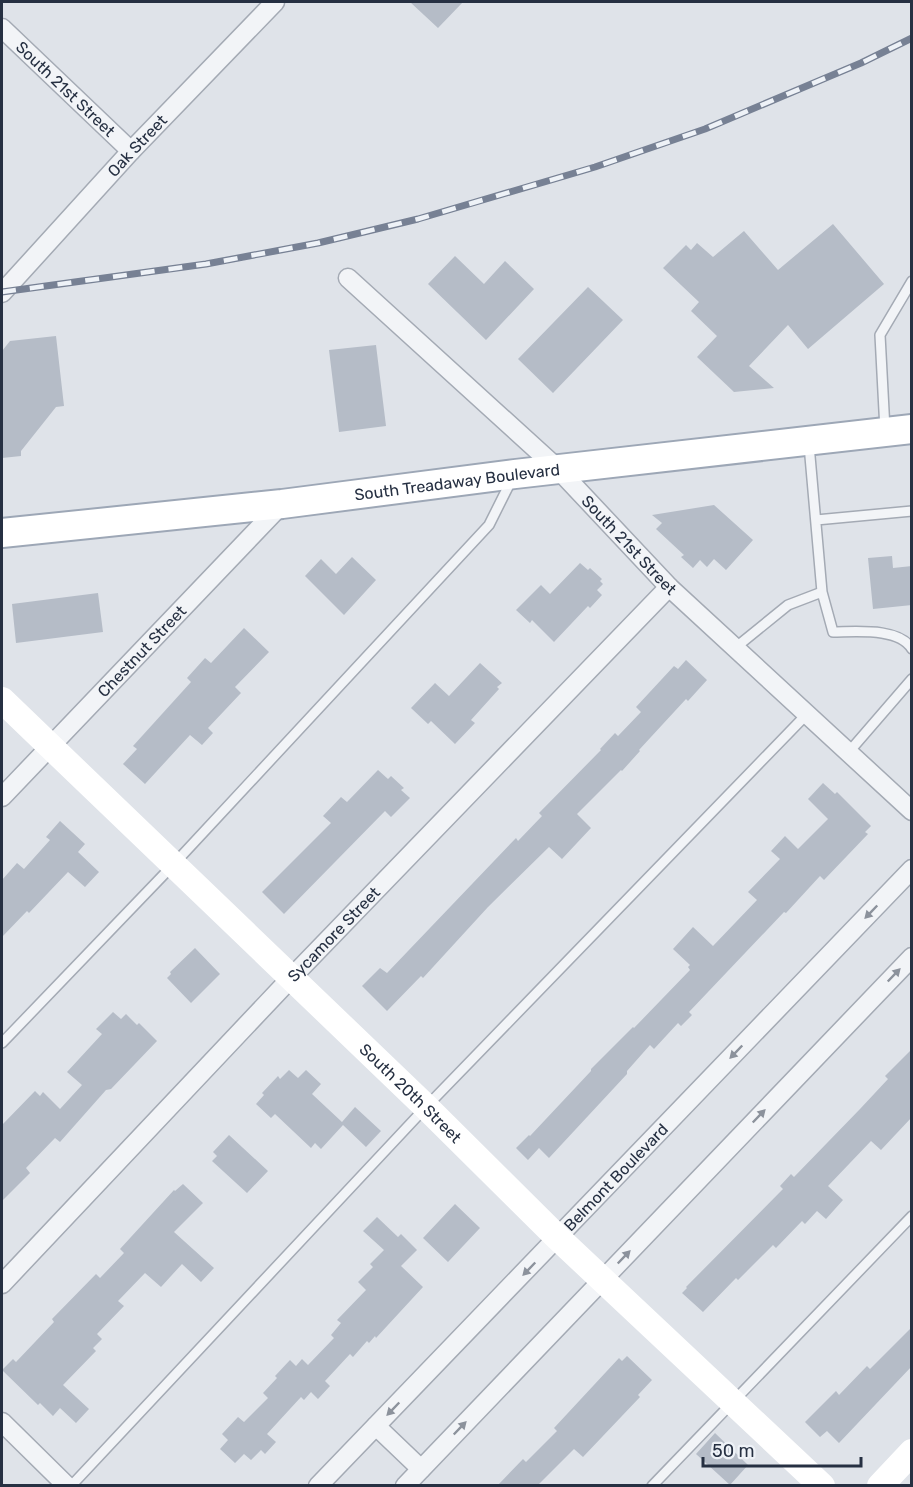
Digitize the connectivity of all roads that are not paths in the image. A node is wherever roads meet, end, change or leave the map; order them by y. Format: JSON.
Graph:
{"nodes":[{"id":1,"x":275,"y":2,"type":"edge"},
{"id":2,"x":2,"y":28,"type":"edge"},
{"id":3,"x":131,"y":151,"type":"junction"},
{"id":4,"x":348,"y":278,"type":"dead end"},
{"id":5,"x":912,"y":281,"type":"edge"},
{"id":6,"x":2,"y":293,"type":"edge"},
{"id":7,"x":898,"y":430,"type":"edge"},
{"id":8,"x":809,"y":441,"type":"junction"},
{"id":9,"x":558,"y":469,"type":"junction"},
{"id":10,"x":515,"y":474,"type":"junction"},
{"id":11,"x":282,"y":504,"type":"junction"},
{"id":12,"x":912,"y":511,"type":"edge"},
{"id":13,"x":816,"y":520,"type":"junction"},
{"id":14,"x":2,"y":533,"type":"edge"},
{"id":15,"x":669,"y":587,"type":"junction"},
{"id":16,"x":822,"y":591,"type":"junction"},
{"id":17,"x":735,"y":648,"type":"junction"},
{"id":18,"x":912,"y":649,"type":"edge"},
{"id":19,"x":912,"y":679,"type":"edge"},
{"id":20,"x":2,"y":700,"type":"edge"},
{"id":21,"x":806,"y":715,"type":"junction"},
{"id":22,"x":50,"y":747,"type":"junction"},
{"id":23,"x":848,"y":753,"type":"junction"},
{"id":24,"x":2,"y":797,"type":"edge"},
{"id":25,"x":912,"y":811,"type":"edge"},
{"id":26,"x":173,"y":865,"type":"junction"},
{"id":27,"x":912,"y":869,"type":"edge"},
{"id":28,"x":912,"y":957,"type":"edge"},
{"id":29,"x":291,"y":978,"type":"junction"},
{"id":30,"x":2,"y":1043,"type":"edge"},
{"id":31,"x":426,"y":1107,"type":"junction"},
{"id":32,"x":912,"y":1216,"type":"edge"},
{"id":33,"x":558,"y":1238,"type":"junction"},
{"id":34,"x":602,"y":1280,"type":"junction"},
{"id":35,"x":2,"y":1284,"type":"edge"},
{"id":36,"x":734,"y":1401,"type":"junction"},
{"id":37,"x":2,"y":1422,"type":"edge"},
{"id":38,"x":376,"y":1426,"type":"junction"},
{"id":39,"x":912,"y":1452,"type":"edge"},
{"id":40,"x":421,"y":1469,"type":"junction"},
{"id":41,"x":69,"y":1485,"type":"edge"},
{"id":42,"x":318,"y":1485,"type":"edge"},
{"id":43,"x":405,"y":1485,"type":"edge"},
{"id":44,"x":652,"y":1485,"type":"edge"},
{"id":45,"x":822,"y":1485,"type":"edge"},
{"id":46,"x":880,"y":1485,"type":"edge"}],
"edges":[{"from":1,"to":3,"type":"street","name":"Oak Street"},
{"from":2,"to":3,"type":"street","name":"South 21st Street"},
{"from":3,"to":6,"type":"street","name":"Oak Street"},
{"from":4,"to":9,"type":"street","name":"South 21st Street"},
{"from":5,"to":7,"type":"lane"},
{"from":7,"to":8,"type":"main road","name":"South Treadaway Boulevard"},
{"from":8,"to":9,"type":"main road","name":"South Treadaway Boulevard"},
{"from":8,"to":13,"type":"lane"},
{"from":9,"to":10,"type":"main road","name":"South Treadaway Boulevard"},
{"from":9,"to":15,"type":"street","name":"South 21st Street"},
{"from":10,"to":11,"type":"main road","name":"South Treadaway Boulevard"},
{"from":10,"to":26,"type":"lane"},
{"from":11,"to":14,"type":"main road","name":"South Treadaway Boulevard"},
{"from":11,"to":22,"type":"street","name":"Chestnut Street"},
{"from":12,"to":13,"type":"lane"},
{"from":13,"to":16,"type":"lane"},
{"from":15,"to":17,"type":"street","name":"South 21st Street"},
{"from":15,"to":29,"type":"street","name":"Sycamore Street"},
{"from":16,"to":17,"type":"lane"},
{"from":16,"to":18,"type":"lane"},
{"from":17,"to":21,"type":"street","name":"South 21st Street"},
{"from":19,"to":23,"type":"lane"},
{"from":20,"to":22,"type":"street","name":"South 20th Street"},
{"from":21,"to":23,"type":"street","name":"South 21st Street"},
{"from":21,"to":31,"type":"lane"},
{"from":22,"to":24,"type":"street","name":"Chestnut Street"},
{"from":22,"to":26,"type":"street","name":"South 20th Street"},
{"from":23,"to":25,"type":"street","name":"South 21st Street"},
{"from":26,"to":29,"type":"street","name":"South 20th Street"},
{"from":26,"to":30,"type":"lane"},
{"from":27,"to":33,"type":"street","name":"Belmont Boulevard","one_way":true},
{"from":34,"to":28,"type":"street","one_way":true},
{"from":29,"to":31,"type":"street","name":"South 20th Street"},
{"from":29,"to":35,"type":"street","name":"Sycamore Street"},
{"from":31,"to":33,"type":"street","name":"South 20th Street"},
{"from":31,"to":41,"type":"lane"},
{"from":32,"to":36,"type":"lane"},
{"from":33,"to":34,"type":"street","name":"South 20th Street"},
{"from":33,"to":38,"type":"street","name":"Belmont Boulevard","one_way":true},
{"from":34,"to":36,"type":"street","name":"South 20th Street"},
{"from":40,"to":34,"type":"street","one_way":true},
{"from":36,"to":44,"type":"lane"},
{"from":36,"to":45,"type":"street","name":"South 20th Street"},
{"from":37,"to":41,"type":"street"},
{"from":38,"to":40,"type":"street"},
{"from":38,"to":42,"type":"street","name":"Belmont Boulevard"},
{"from":39,"to":46,"type":"street"},
{"from":40,"to":43,"type":"street"}]}
